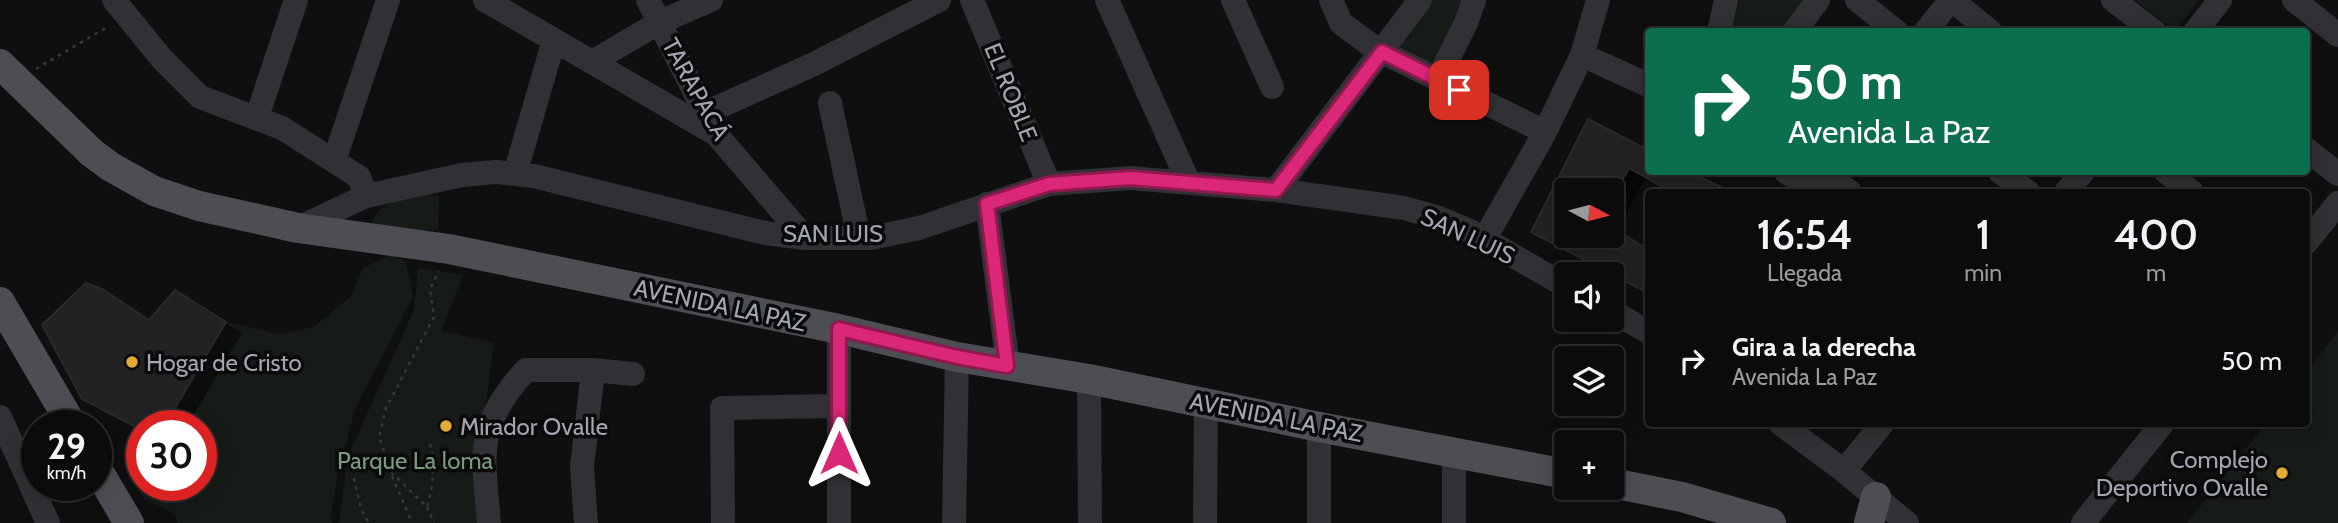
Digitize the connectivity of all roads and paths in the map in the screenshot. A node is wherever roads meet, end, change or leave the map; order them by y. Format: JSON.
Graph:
{"nodes":[{"id":1,"x":296,"y":0,"type":"edge"},
{"id":2,"x":388,"y":0,"type":"edge"},
{"id":3,"x":648,"y":0,"type":"edge"},
{"id":4,"x":711,"y":0,"type":"edge"},
{"id":5,"x":939,"y":0,"type":"edge"},
{"id":6,"x":972,"y":0,"type":"edge"},
{"id":7,"x":1107,"y":0,"type":"edge"},
{"id":8,"x":1233,"y":0,"type":"edge"},
{"id":9,"x":1331,"y":0,"type":"edge"},
{"id":10,"x":1420,"y":0,"type":"edge"},
{"id":11,"x":1474,"y":0,"type":"edge"},
{"id":12,"x":1598,"y":0,"type":"edge"},
{"id":13,"x":1726,"y":0,"type":"edge"},
{"id":14,"x":1818,"y":0,"type":"edge"},
{"id":15,"x":1857,"y":0,"type":"edge"},
{"id":16,"x":1951,"y":0,"type":"edge"},
{"id":17,"x":2113,"y":0,"type":"edge"},
{"id":18,"x":2220,"y":0,"type":"edge"},
{"id":19,"x":2294,"y":0,"type":"edge"},
{"id":20,"x":489,"y":1,"type":"edge"},
{"id":21,"x":120,"y":8,"type":"edge"},
{"id":22,"x":660,"y":23,"type":"junction"},
{"id":23,"x":1720,"y":28,"type":"edge"},
{"id":24,"x":1797,"y":28,"type":"edge"},
{"id":25,"x":1892,"y":28,"type":"edge"},
{"id":26,"x":1928,"y":28,"type":"edge"},
{"id":27,"x":1986,"y":28,"type":"edge"},
{"id":28,"x":2150,"y":28,"type":"edge"},
{"id":29,"x":2198,"y":28,"type":"edge"},
{"id":30,"x":2338,"y":35,"type":"edge"},
{"id":31,"x":554,"y":40,"type":"junction"},
{"id":32,"x":1382,"y":52,"type":"junction"},
{"id":33,"x":1582,"y":55,"type":"junction"},
{"id":34,"x":592,"y":62,"type":"junction"},
{"id":35,"x":8,"y":72,"type":"edge"},
{"id":36,"x":1438,"y":79,"type":"junction"},
{"id":37,"x":1645,"y":84,"type":"edge"},
{"id":38,"x":1272,"y":87,"type":"dead end"},
{"id":39,"x":830,"y":103,"type":"dead end"},
{"id":40,"x":257,"y":117,"type":"junction"},
{"id":41,"x":710,"y":124,"type":"junction"},
{"id":42,"x":1545,"y":132,"type":"junction"},
{"id":43,"x":2310,"y":152,"type":"edge"},
{"id":44,"x":334,"y":160,"type":"junction"},
{"id":45,"x":515,"y":174,"type":"junction"},
{"id":46,"x":2338,"y":174,"type":"edge"},
{"id":47,"x":2004,"y":175,"type":"edge"},
{"id":48,"x":2080,"y":175,"type":"edge"},
{"id":49,"x":2170,"y":175,"type":"edge"},
{"id":50,"x":1812,"y":180,"type":"edge"},
{"id":51,"x":1188,"y":181,"type":"junction"},
{"id":52,"x":1049,"y":184,"type":"junction"},
{"id":53,"x":1840,"y":189,"type":"edge"},
{"id":54,"x":2024,"y":189,"type":"edge"},
{"id":55,"x":2069,"y":189,"type":"edge"},
{"id":56,"x":2188,"y":189,"type":"edge"},
{"id":57,"x":1276,"y":190,"type":"junction"},
{"id":58,"x":366,"y":196,"type":"junction"},
{"id":59,"x":2338,"y":203,"type":"edge"},
{"id":60,"x":987,"y":204,"type":"junction"},
{"id":61,"x":298,"y":228,"type":"junction"},
{"id":62,"x":805,"y":238,"type":"junction"},
{"id":63,"x":859,"y":238,"type":"junction"},
{"id":64,"x":2310,"y":238,"type":"edge"},
{"id":65,"x":1484,"y":240,"type":"junction"},
{"id":66,"x":449,"y":249,"type":"junction"},
{"id":67,"x":1554,"y":279,"type":"edge"},
{"id":68,"x":0,"y":302,"type":"edge"},
{"id":69,"x":1624,"y":318,"type":"edge"},
{"id":70,"x":839,"y":329,"type":"junction"},
{"id":71,"x":1645,"y":330,"type":"edge"},
{"id":72,"x":957,"y":357,"type":"junction"},
{"id":73,"x":1007,"y":366,"type":"junction"},
{"id":74,"x":593,"y":370,"type":"junction"},
{"id":75,"x":632,"y":374,"type":"dead end"},
{"id":76,"x":1089,"y":379,"type":"junction"},
{"id":77,"x":1206,"y":403,"type":"junction"},
{"id":78,"x":839,"y":406,"type":"junction"},
{"id":79,"x":63,"y":410,"type":"edge"},
{"id":80,"x":0,"y":417,"type":"edge"},
{"id":81,"x":1320,"y":427,"type":"junction"},
{"id":82,"x":1785,"y":427,"type":"edge"},
{"id":83,"x":1880,"y":427,"type":"edge"},
{"id":84,"x":2160,"y":427,"type":"edge"},
{"id":85,"x":430,"y":444,"type":"dead end"},
{"id":86,"x":1454,"y":451,"type":"junction"},
{"id":87,"x":1844,"y":471,"type":"junction"},
{"id":88,"x":391,"y":472,"type":"junction"},
{"id":89,"x":1554,"y":472,"type":"edge"},
{"id":90,"x":354,"y":478,"type":"dead end"},
{"id":91,"x":1624,"y":485,"type":"edge"},
{"id":92,"x":112,"y":494,"type":"edge"},
{"id":93,"x":427,"y":507,"type":"junction"},
{"id":94,"x":1872,"y":510,"type":"edge"},
{"id":95,"x":369,"y":522,"type":"edge"},
{"id":96,"x":48,"y":523,"type":"edge"},
{"id":97,"x":129,"y":523,"type":"edge"},
{"id":98,"x":412,"y":523,"type":"edge"},
{"id":99,"x":434,"y":523,"type":"edge"},
{"id":100,"x":489,"y":523,"type":"edge"},
{"id":101,"x":586,"y":523,"type":"edge"},
{"id":102,"x":723,"y":523,"type":"edge"},
{"id":103,"x":839,"y":523,"type":"edge"},
{"id":104,"x":954,"y":523,"type":"edge"},
{"id":105,"x":1090,"y":523,"type":"edge"},
{"id":106,"x":1205,"y":523,"type":"edge"},
{"id":107,"x":1319,"y":523,"type":"edge"},
{"id":108,"x":1454,"y":523,"type":"edge"},
{"id":109,"x":1771,"y":523,"type":"edge"},
{"id":110,"x":1907,"y":523,"type":"edge"},
{"id":111,"x":2083,"y":523,"type":"edge"}],
"edges":[{"from":1,"to":40,"type":"street"},
{"from":2,"to":44,"type":"street"},
{"from":3,"to":22,"type":"street","name":"TARAPACÁ"},
{"from":4,"to":22,"type":"street"},
{"from":5,"to":41,"type":"street"},
{"from":6,"to":52,"type":"street","name":"EL ROBLE"},
{"from":7,"to":51,"type":"street"},
{"from":8,"to":38,"type":"street"},
{"from":9,"to":32,"type":"street"},
{"from":10,"to":32,"type":"street"},
{"from":11,"to":36,"type":"street"},
{"from":12,"to":33,"type":"street"},
{"from":13,"to":23,"type":"street"},
{"from":14,"to":24,"type":"street"},
{"from":15,"to":25,"type":"street"},
{"from":16,"to":26,"type":"street"},
{"from":16,"to":27,"type":"street"},
{"from":17,"to":28,"type":"street"},
{"from":18,"to":29,"type":"street"},
{"from":19,"to":30,"type":"street"},
{"from":20,"to":31,"type":"street"},
{"from":21,"to":35,"type":"path"},
{"from":21,"to":40,"type":"street"},
{"from":22,"to":34,"type":"street"},
{"from":22,"to":41,"type":"street","name":"TARAPACÁ"},
{"from":31,"to":34,"type":"street"},
{"from":31,"to":45,"type":"street"},
{"from":32,"to":36,"type":"street"},
{"from":32,"to":57,"type":"street"},
{"from":33,"to":37,"type":"street"},
{"from":33,"to":42,"type":"street"},
{"from":34,"to":41,"type":"street"},
{"from":35,"to":61,"type":"main road","name":"AVENIDA LA PAZ"},
{"from":36,"to":42,"type":"street"},
{"from":39,"to":63,"type":"street"},
{"from":40,"to":44,"type":"street"},
{"from":41,"to":62,"type":"street","name":"TARAPACÁ"},
{"from":42,"to":65,"type":"street"},
{"from":43,"to":46,"type":"street"},
{"from":44,"to":58,"type":"street"},
{"from":45,"to":58,"type":"street","name":"SAN LUIS"},
{"from":45,"to":62,"type":"street","name":"SAN LUIS"},
{"from":47,"to":54,"type":"street"},
{"from":48,"to":55,"type":"street"},
{"from":49,"to":56,"type":"street"},
{"from":50,"to":53,"type":"street"},
{"from":51,"to":52,"type":"street","name":"SAN LUIS"},
{"from":51,"to":57,"type":"street","name":"SAN LUIS"},
{"from":52,"to":60,"type":"street","name":"SAN LUIS"},
{"from":57,"to":65,"type":"street","name":"SAN LUIS"},
{"from":58,"to":61,"type":"street","name":"SAN LUIS"},
{"from":59,"to":64,"type":"street"},
{"from":60,"to":63,"type":"street","name":"SAN LUIS"},
{"from":60,"to":73,"type":"street"},
{"from":61,"to":66,"type":"main road","name":"AVENIDA LA PAZ"},
{"from":62,"to":63,"type":"street","name":"SAN LUIS"},
{"from":65,"to":67,"type":"street","name":"SAN LUIS"},
{"from":66,"to":70,"type":"main road","name":"AVENIDA LA PAZ"},
{"from":66,"to":88,"type":"path"},
{"from":68,"to":79,"type":"main road"},
{"from":69,"to":71,"type":"street"},
{"from":70,"to":72,"type":"main road","name":"AVENIDA LA PAZ"},
{"from":70,"to":78,"type":"street"},
{"from":72,"to":73,"type":"main road","name":"AVENIDA LA PAZ"},
{"from":72,"to":104,"type":"street"},
{"from":73,"to":76,"type":"main road","name":"AVENIDA LA PAZ"},
{"from":74,"to":75,"type":"street"},
{"from":74,"to":100,"type":"street"},
{"from":74,"to":101,"type":"street"},
{"from":76,"to":77,"type":"main road","name":"AVENIDA LA PAZ"},
{"from":76,"to":105,"type":"street"},
{"from":77,"to":81,"type":"main road","name":"AVENIDA LA PAZ"},
{"from":77,"to":106,"type":"street"},
{"from":78,"to":102,"type":"street"},
{"from":78,"to":103,"type":"street"},
{"from":80,"to":96,"type":"street"},
{"from":81,"to":86,"type":"main road","name":"AVENIDA LA PAZ"},
{"from":81,"to":107,"type":"street"},
{"from":82,"to":87,"type":"street"},
{"from":83,"to":87,"type":"street"},
{"from":84,"to":111,"type":"street"},
{"from":85,"to":93,"type":"path"},
{"from":86,"to":89,"type":"main road","name":"AVENIDA LA PAZ"},
{"from":86,"to":108,"type":"street"},
{"from":87,"to":94,"type":"street"},
{"from":88,"to":93,"type":"path"},
{"from":88,"to":98,"type":"path"},
{"from":90,"to":95,"type":"path"},
{"from":91,"to":109,"type":"main road"},
{"from":92,"to":97,"type":"main road"},
{"from":93,"to":99,"type":"path"},
{"from":94,"to":110,"type":"street"}]}
